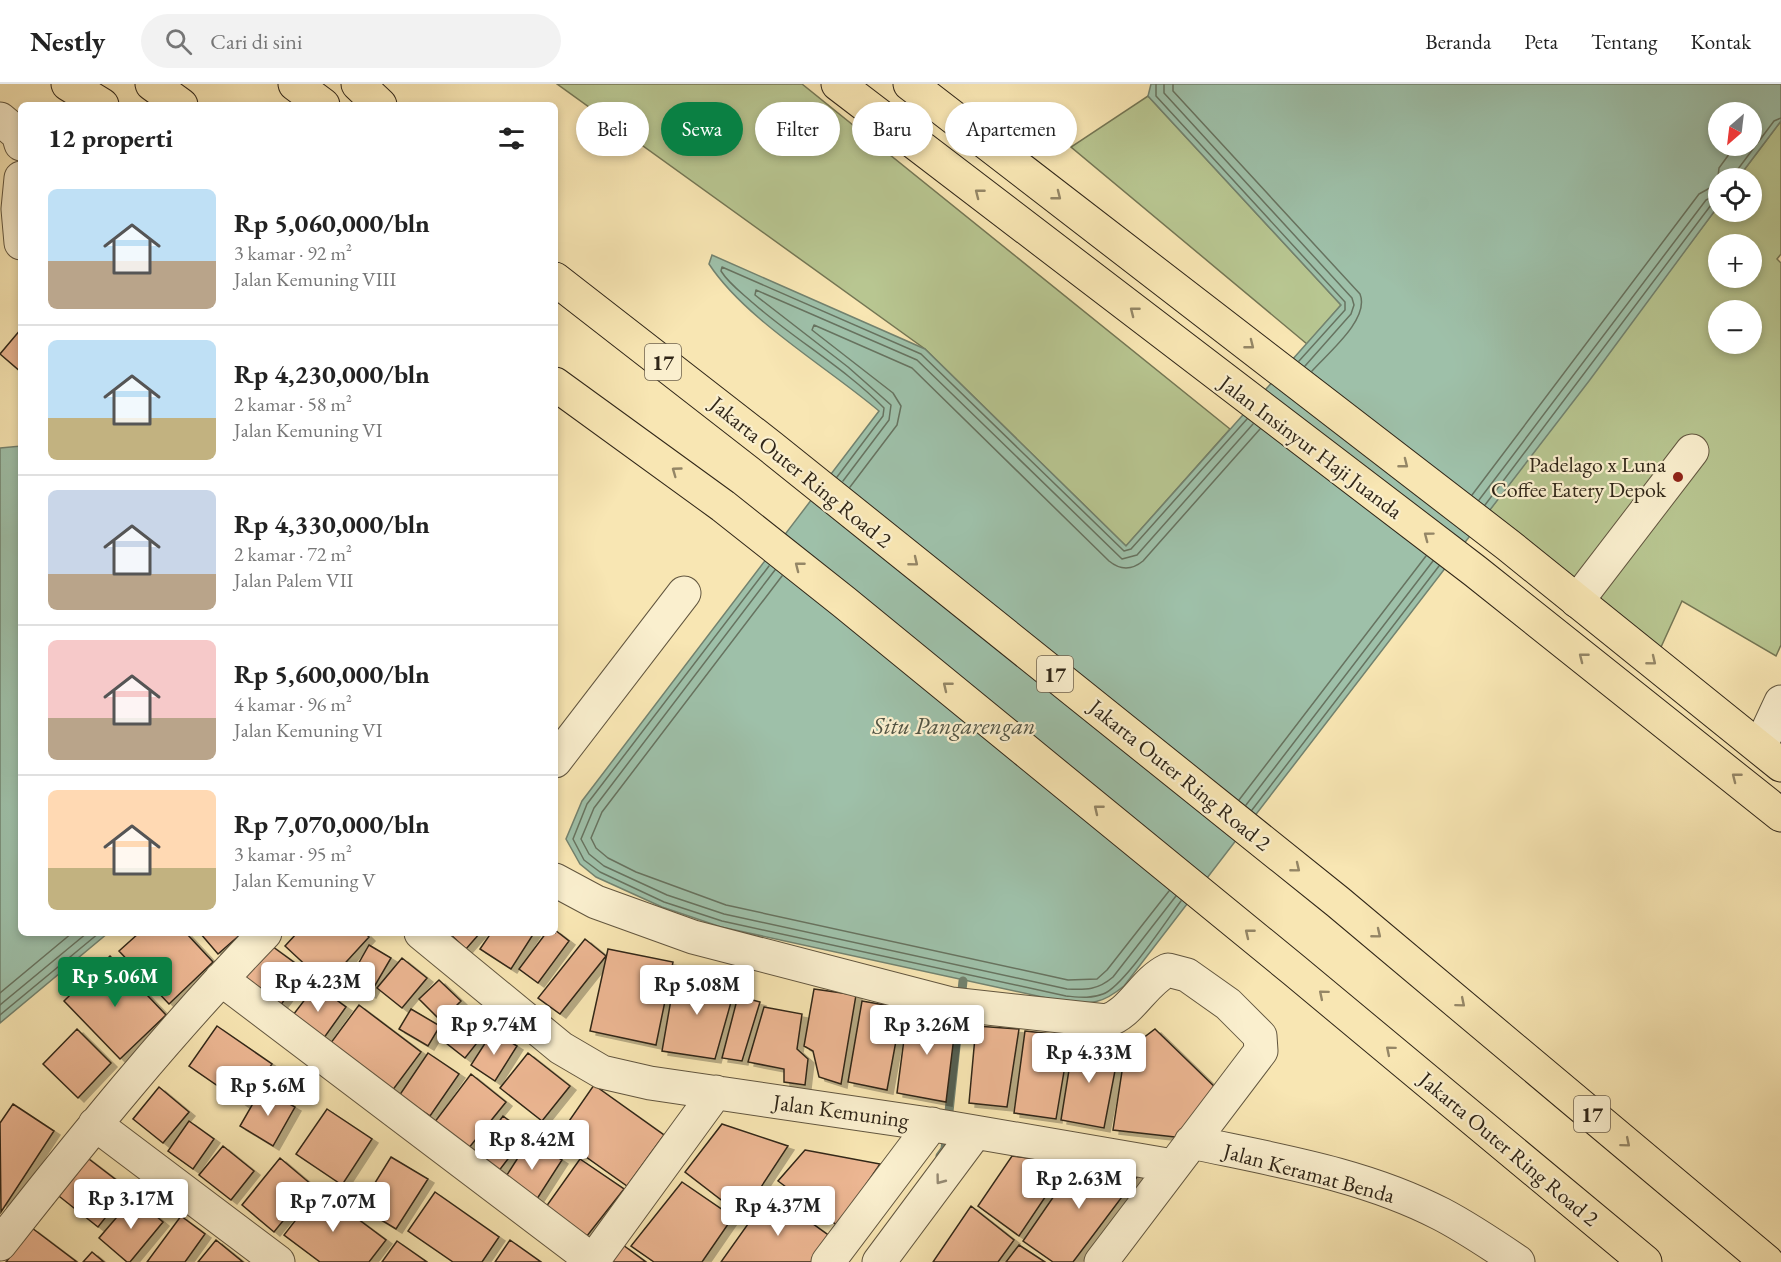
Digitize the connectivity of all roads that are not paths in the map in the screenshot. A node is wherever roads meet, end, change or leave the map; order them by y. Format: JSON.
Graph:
{"nodes":[{"id":1,"x":68,"y":84,"type":"edge"},
{"id":2,"x":152,"y":84,"type":"edge"},
{"id":3,"x":295,"y":84,"type":"edge"},
{"id":4,"x":358,"y":84,"type":"edge"},
{"id":5,"x":838,"y":84,"type":"edge"},
{"id":6,"x":910,"y":84,"type":"edge"},
{"id":7,"x":97,"y":102,"type":"edge"},
{"id":8,"x":177,"y":102,"type":"edge"},
{"id":9,"x":319,"y":102,"type":"edge"},
{"id":10,"x":377,"y":102,"type":"edge"},
{"id":11,"x":0,"y":118,"type":"edge"},
{"id":12,"x":18,"y":134,"type":"edge"},
{"id":13,"x":18,"y":184,"type":"edge"},
{"id":14,"x":0,"y":186,"type":"edge"},
{"id":15,"x":558,"y":273,"type":"edge"},
{"id":16,"x":558,"y":281,"type":"edge"},
{"id":17,"x":601,"y":314,"type":"junction"},
{"id":18,"x":558,"y":386,"type":"edge"},
{"id":19,"x":1692,"y":451,"type":"dead end"},
{"id":20,"x":684,"y":593,"type":"dead end"},
{"id":21,"x":1577,"y":601,"type":"junction"},
{"id":22,"x":1781,"y":702,"type":"edge"},
{"id":23,"x":558,"y":752,"type":"edge"},
{"id":24,"x":1771,"y":756,"type":"edge"},
{"id":25,"x":1781,"y":815,"type":"edge"},
{"id":26,"x":558,"y":882,"type":"edge"},
{"id":27,"x":263,"y":936,"type":"edge"},
{"id":28,"x":425,"y":936,"type":"edge"},
{"id":29,"x":221,"y":979,"type":"junction"},
{"id":30,"x":716,"y":1092,"type":"junction"},
{"id":31,"x":95,"y":1124,"type":"junction"},
{"id":32,"x":952,"y":1129,"type":"junction"},
{"id":33,"x":1182,"y":1154,"type":"junction"},
{"id":34,"x":0,"y":1244,"type":"edge"},
{"id":35,"x":592,"y":1261,"type":"edge"},
{"id":36,"x":278,"y":1262,"type":"edge"},
{"id":37,"x":828,"y":1262,"type":"edge"},
{"id":38,"x":879,"y":1262,"type":"edge"},
{"id":39,"x":1101,"y":1262,"type":"edge"},
{"id":40,"x":1518,"y":1262,"type":"edge"},
{"id":41,"x":1645,"y":1262,"type":"edge"},
{"id":42,"x":1767,"y":1262,"type":"edge"}],
"edges":[{"from":1,"to":7,"type":"highway"},
{"from":2,"to":8,"type":"highway"},
{"from":3,"to":9,"type":"highway"},
{"from":4,"to":10,"type":"highway"},
{"from":25,"to":5,"type":"highway","name":"Jalan Insinyur Haji Juanda","one_way":true},
{"from":6,"to":21,"type":"highway","name":"Jalan Insinyur Haji Juanda","one_way":true},
{"from":11,"to":12,"type":"street"},
{"from":13,"to":14,"type":"street"},
{"from":15,"to":17,"type":"highway"},
{"from":16,"to":17,"type":"highway","name":"Jakarta Outer Ring Road 2","number":"17"},
{"from":17,"to":42,"type":"highway","name":"Jakarta Outer Ring Road 2","number":"17","one_way":true},
{"from":41,"to":18,"type":"highway","name":"Jakarta Outer Ring Road 2","one_way":true},
{"from":19,"to":21,"type":"street"},
{"from":20,"to":23,"type":"street"},
{"from":21,"to":24,"type":"highway","name":"Jalan Insinyur Haji Juanda","one_way":true},
{"from":22,"to":24,"type":"street"},
{"from":26,"to":33,"type":"street"},
{"from":27,"to":29,"type":"street"},
{"from":28,"to":30,"type":"street","name":"Jalan Kemuning"},
{"from":29,"to":31,"type":"street"},
{"from":29,"to":35,"type":"street"},
{"from":30,"to":32,"type":"street","name":"Jalan Kemuning"},
{"from":30,"to":35,"type":"street"},
{"from":31,"to":34,"type":"street"},
{"from":31,"to":36,"type":"street"},
{"from":32,"to":33,"type":"street","name":"Jalan Kemuning"},
{"from":32,"to":37,"type":"street"},
{"from":32,"to":38,"type":"street","one_way":true},
{"from":33,"to":39,"type":"street"},
{"from":33,"to":40,"type":"street","name":"Jalan Keramat Benda"}]}
